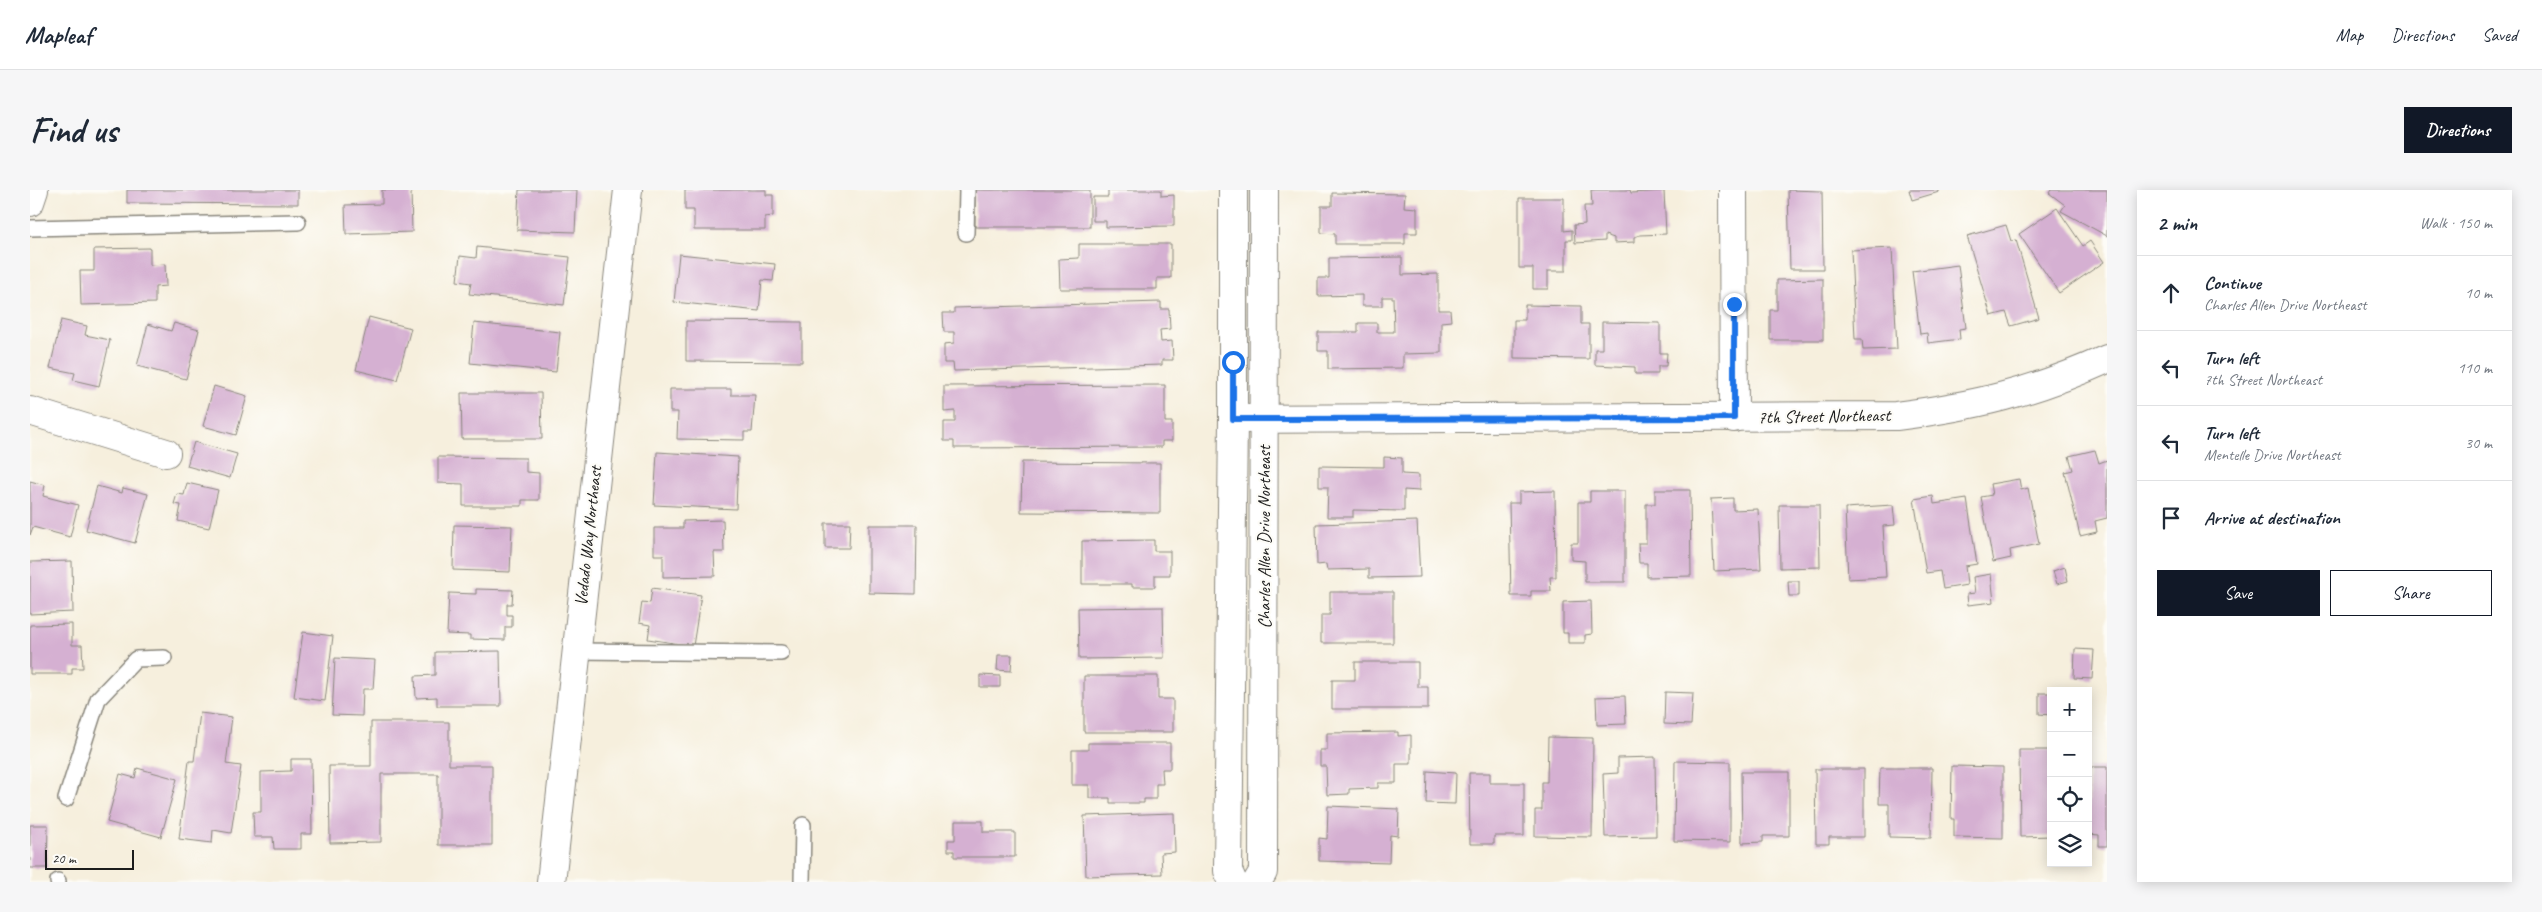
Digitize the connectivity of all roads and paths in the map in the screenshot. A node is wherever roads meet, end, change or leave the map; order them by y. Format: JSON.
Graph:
{"nodes":[{"id":1,"x":34,"y":190,"type":"edge"},
{"id":2,"x":628,"y":190,"type":"edge"},
{"id":3,"x":967,"y":190,"type":"edge"},
{"id":4,"x":1232,"y":190,"type":"edge"},
{"id":5,"x":1264,"y":190,"type":"edge"},
{"id":6,"x":1734,"y":190,"type":"edge"},
{"id":7,"x":30,"y":202,"type":"edge"},
{"id":8,"x":298,"y":222,"type":"dead end"},
{"id":9,"x":30,"y":228,"type":"edge"},
{"id":10,"x":966,"y":233,"type":"dead end"},
{"id":11,"x":2107,"y":359,"type":"edge"},
{"id":12,"x":30,"y":411,"type":"edge"},
{"id":13,"x":1264,"y":418,"type":"junction"},
{"id":14,"x":1734,"y":418,"type":"junction"},
{"id":15,"x":1233,"y":419,"type":"junction"},
{"id":16,"x":166,"y":453,"type":"dead end"},
{"id":17,"x":575,"y":651,"type":"junction"},
{"id":18,"x":782,"y":654,"type":"dead end"},
{"id":19,"x":164,"y":658,"type":"dead end"},
{"id":20,"x":66,"y":799,"type":"dead end"},
{"id":21,"x":802,"y":825,"type":"dead end"},
{"id":22,"x":551,"y":882,"type":"edge"},
{"id":23,"x":802,"y":882,"type":"edge"},
{"id":24,"x":1233,"y":882,"type":"edge"},
{"id":25,"x":1258,"y":882,"type":"edge"}],
"edges":[{"from":1,"to":7,"type":"street"},
{"from":2,"to":17,"type":"street","name":"Vedado Way Northeast"},
{"from":3,"to":10,"type":"lane"},
{"from":4,"to":15,"type":"street","name":"Charles Allen Drive Northeast"},
{"from":5,"to":13,"type":"street","name":"Charles Allen Drive Northeast"},
{"from":6,"to":14,"type":"street"},
{"from":8,"to":9,"type":"lane"},
{"from":11,"to":14,"type":"street","name":"7th Street Northeast"},
{"from":12,"to":16,"type":"street"},
{"from":13,"to":14,"type":"street","name":"7th Street Northeast"},
{"from":13,"to":15,"type":"street","name":"7th Street Northeast"},
{"from":13,"to":25,"type":"street","name":"Charles Allen Drive Northeast"},
{"from":15,"to":24,"type":"street","name":"Charles Allen Drive Northeast"},
{"from":17,"to":18,"type":"lane"},
{"from":17,"to":22,"type":"street","name":"Vedado Way Northeast"},
{"from":19,"to":20,"type":"lane"},
{"from":21,"to":23,"type":"lane"}]}
